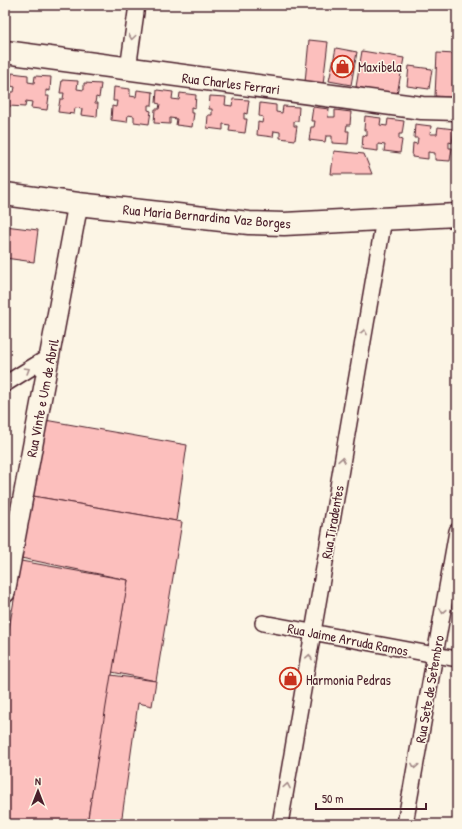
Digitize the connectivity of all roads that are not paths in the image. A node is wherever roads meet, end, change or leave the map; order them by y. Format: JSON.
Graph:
{"nodes":[{"id":1,"x":137,"y":5,"type":"edge"},
{"id":2,"x":5,"y":52,"type":"edge"},
{"id":3,"x":128,"y":69,"type":"junction"},
{"id":4,"x":457,"y":109,"type":"edge"},
{"id":5,"x":5,"y":194,"type":"edge"},
{"id":6,"x":78,"y":204,"type":"junction"},
{"id":7,"x":457,"y":215,"type":"edge"},
{"id":8,"x":384,"y":219,"type":"junction"},
{"id":9,"x":50,"y":356,"type":"junction"},
{"id":10,"x":5,"y":384,"type":"edge"},
{"id":11,"x":457,"y":531,"type":"edge"},
{"id":12,"x":8,"y":564,"type":"edge"},
{"id":13,"x":5,"y":593,"type":"edge"},
{"id":14,"x":263,"y":623,"type":"dead end"},
{"id":15,"x":313,"y":632,"type":"junction"},
{"id":16,"x":435,"y":655,"type":"junction"},
{"id":17,"x":457,"y":659,"type":"edge"},
{"id":18,"x":280,"y":824,"type":"edge"},
{"id":19,"x":405,"y":824,"type":"edge"}],
"edges":[{"from":1,"to":3,"type":"street","one_way":true},
{"from":2,"to":3,"type":"main road","name":"Rua Charles Ferrari"},
{"from":3,"to":4,"type":"main road","name":"Rua Charles Ferrari"},
{"from":5,"to":6,"type":"main road","name":"Rua Maria Bernardina Vaz Borges"},
{"from":6,"to":8,"type":"main road","name":"Rua Maria Bernardina Vaz Borges"},
{"from":6,"to":9,"type":"street","name":"Rua Vinte e Um de Abril"},
{"from":7,"to":8,"type":"main road","name":"Rua Maria Bernardina Vaz Borges"},
{"from":15,"to":8,"type":"street","name":"Rua Tiradentes","one_way":true},
{"from":10,"to":9,"type":"street","one_way":true},
{"from":9,"to":12,"type":"street","name":"Rua Vinte e Um de Abril"},
{"from":11,"to":16,"type":"street","name":"Rua Sete de Setembro","one_way":true},
{"from":12,"to":13,"type":"street","name":"Rua Vinte e Um de Abril"},
{"from":14,"to":15,"type":"street","name":"Rua Jaime Arruda Ramos"},
{"from":15,"to":16,"type":"street","name":"Rua Jaime Arruda Ramos"},
{"from":18,"to":15,"type":"street","name":"Rua Tiradentes","one_way":true},
{"from":16,"to":17,"type":"street","name":"Rua Jaime Arruda Ramos"},
{"from":16,"to":19,"type":"street","name":"Rua Sete de Setembro","one_way":true}]}
